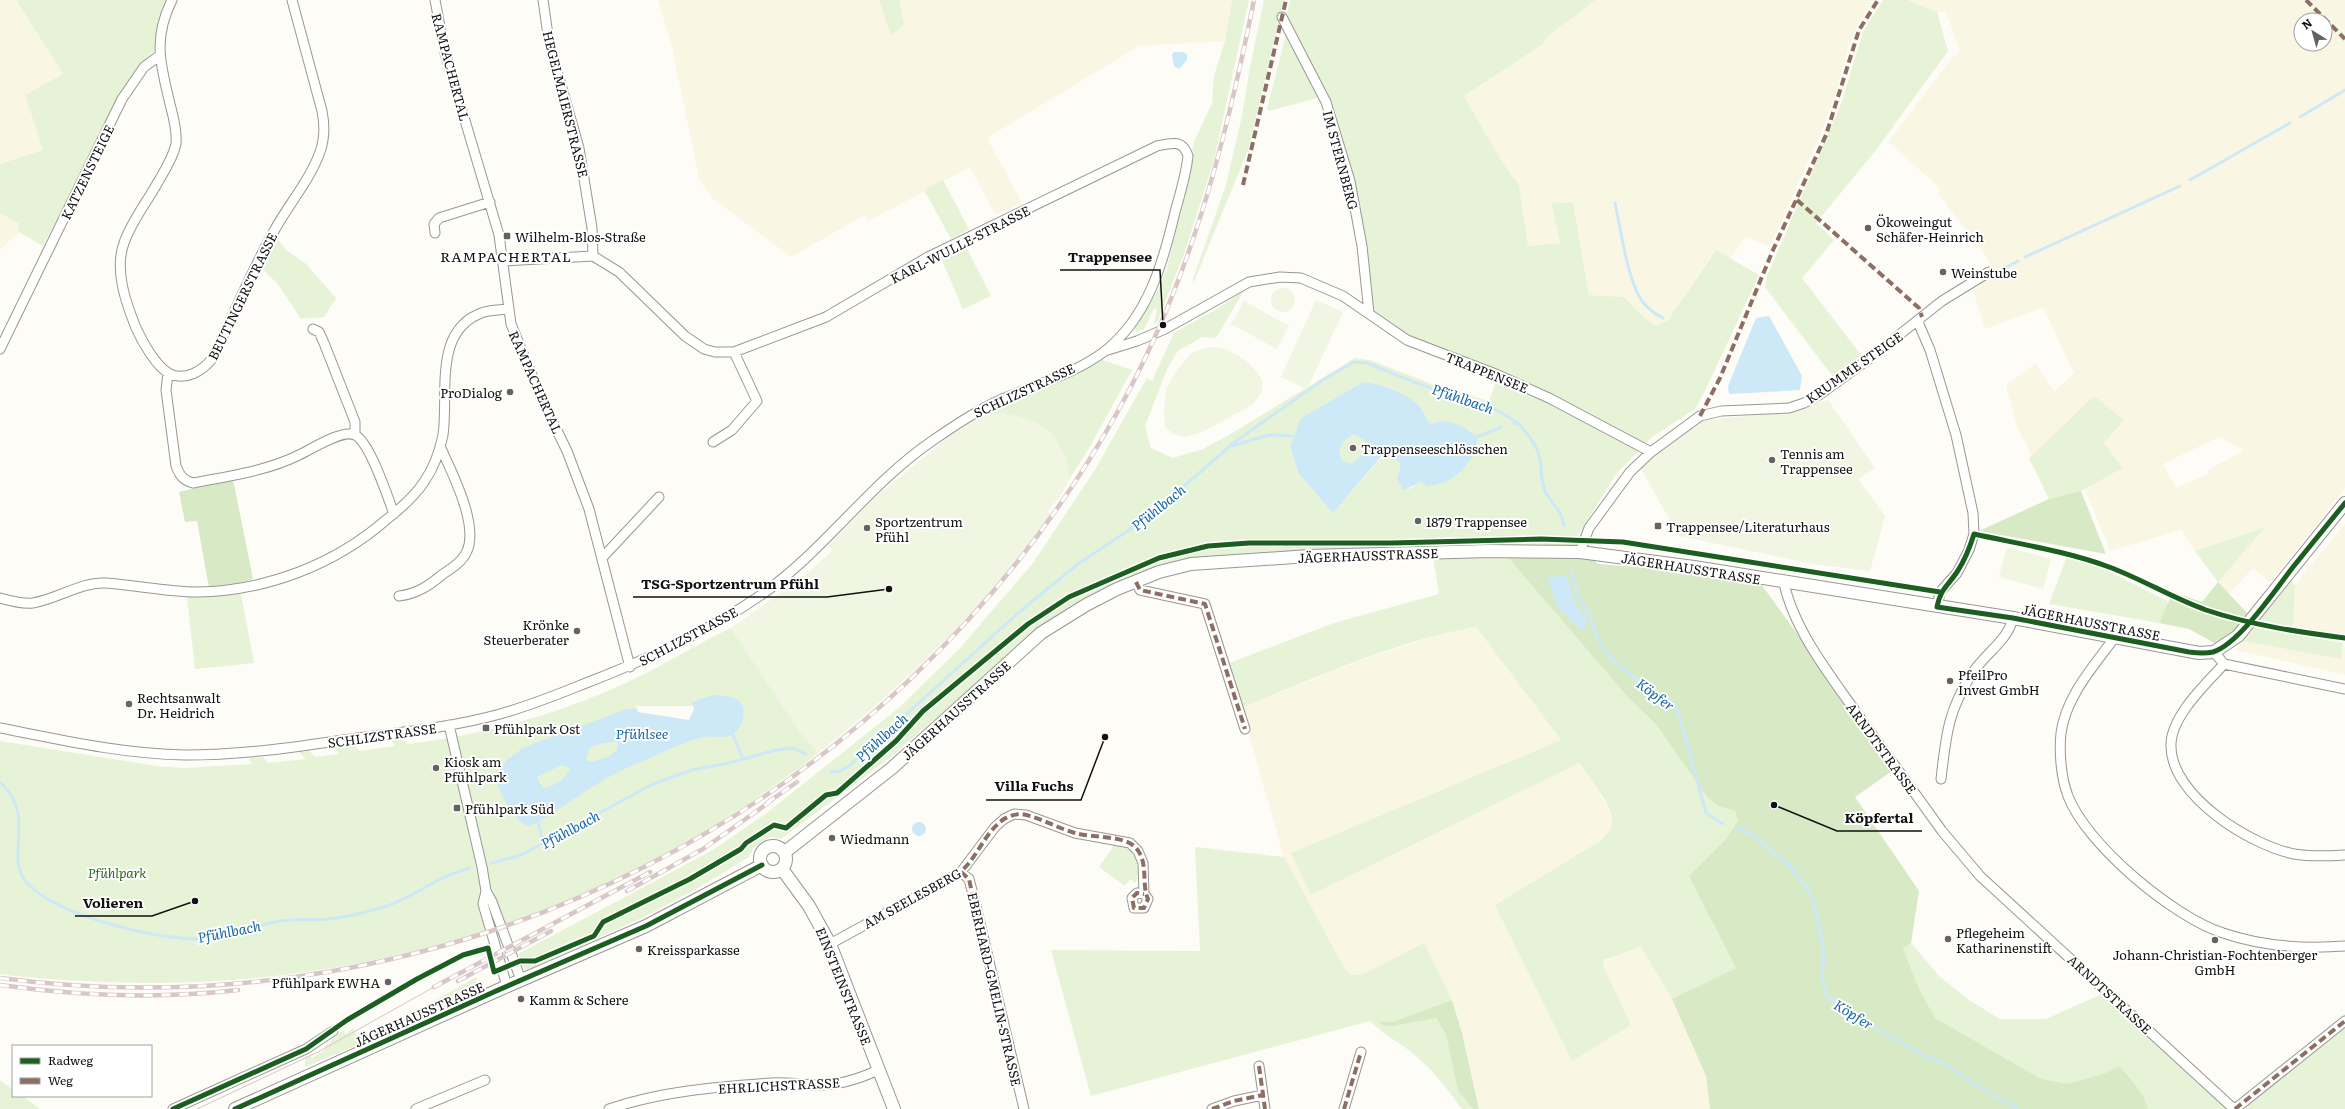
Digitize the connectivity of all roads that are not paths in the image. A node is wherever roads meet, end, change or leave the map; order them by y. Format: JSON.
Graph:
{"nodes":[{"id":1,"x":172,"y":0,"type":"edge"},
{"id":2,"x":292,"y":0,"type":"edge"},
{"id":3,"x":435,"y":0,"type":"edge"},
{"id":4,"x":543,"y":0,"type":"edge"},
{"id":5,"x":1282,"y":17,"type":"dead end"},
{"id":6,"x":159,"y":56,"type":"junction"},
{"id":7,"x":1186,"y":149,"type":"joint"},
{"id":8,"x":490,"y":202,"type":"junction"},
{"id":9,"x":434,"y":234,"type":"dead end"},
{"id":10,"x":593,"y":256,"type":"junction"},
{"id":11,"x":504,"y":261,"type":"junction"},
{"id":12,"x":1990,"y":272,"type":"dead end"},
{"id":13,"x":508,"y":309,"type":"junction"},
{"id":14,"x":1369,"y":313,"type":"junction"},
{"id":15,"x":1918,"y":322,"type":"junction"},
{"id":16,"x":313,"y":329,"type":"dead end"},
{"id":17,"x":0,"y":349,"type":"edge"},
{"id":18,"x":1105,"y":351,"type":"junction"},
{"id":19,"x":734,"y":352,"type":"junction"},
{"id":20,"x":168,"y":373,"type":"junction"},
{"id":21,"x":355,"y":435,"type":"junction"},
{"id":22,"x":713,"y":442,"type":"dead end"},
{"id":23,"x":440,"y":446,"type":"junction"},
{"id":24,"x":1651,"y":452,"type":"junction"},
{"id":25,"x":659,"y":497,"type":"dead end"},
{"id":26,"x":2345,"y":503,"type":"edge"},
{"id":27,"x":394,"y":514,"type":"junction"},
{"id":28,"x":1580,"y":552,"type":"junction"},
{"id":29,"x":602,"y":558,"type":"junction"},
{"id":30,"x":1136,"y":582,"type":"junction"},
{"id":31,"x":1784,"y":583,"type":"junction"},
{"id":32,"x":400,"y":596,"type":"dead end"},
{"id":33,"x":0,"y":598,"type":"edge"},
{"id":34,"x":1937,"y":607,"type":"junction"},
{"id":35,"x":2013,"y":618,"type":"junction"},
{"id":36,"x":2115,"y":637,"type":"junction"},
{"id":37,"x":2214,"y":652,"type":"junction"},
{"id":38,"x":2224,"y":664,"type":"junction"},
{"id":39,"x":630,"y":667,"type":"junction"},
{"id":40,"x":2345,"y":689,"type":"edge"},
{"id":41,"x":449,"y":725,"type":"junction"},
{"id":42,"x":0,"y":728,"type":"edge"},
{"id":43,"x":1245,"y":729,"type":"dead end"},
{"id":44,"x":1941,"y":779,"type":"dead end"},
{"id":45,"x":784,"y":852,"type":"junction"},
{"id":46,"x":2345,"y":855,"type":"edge"},
{"id":47,"x":762,"y":865,"type":"junction"},
{"id":48,"x":782,"y":869,"type":"junction"},
{"id":49,"x":961,"y":872,"type":"junction"},
{"id":50,"x":486,"y":891,"type":"junction"},
{"id":51,"x":1144,"y":894,"type":"dead end"},
{"id":52,"x":830,"y":944,"type":"junction"},
{"id":53,"x":2345,"y":946,"type":"edge"},
{"id":54,"x":521,"y":980,"type":"junction"},
{"id":55,"x":507,"y":986,"type":"junction"},
{"id":56,"x":2345,"y":1020,"type":"edge"},
{"id":57,"x":332,"y":1031,"type":"dead end"},
{"id":58,"x":1361,"y":1052,"type":"dead end"},
{"id":59,"x":1259,"y":1066,"type":"dead end"},
{"id":60,"x":878,"y":1070,"type":"junction"},
{"id":61,"x":485,"y":1080,"type":"dead end"},
{"id":62,"x":1263,"y":1096,"type":"junction"},
{"id":63,"x":173,"y":1109,"type":"edge"},
{"id":64,"x":235,"y":1109,"type":"edge"},
{"id":65,"x":416,"y":1109,"type":"edge"},
{"id":66,"x":609,"y":1109,"type":"edge"},
{"id":67,"x":894,"y":1109,"type":"edge"},
{"id":68,"x":1024,"y":1109,"type":"edge"},
{"id":69,"x":1212,"y":1109,"type":"edge"},
{"id":70,"x":1265,"y":1109,"type":"edge"},
{"id":71,"x":1344,"y":1109,"type":"edge"},
{"id":72,"x":2235,"y":1109,"type":"edge"}],
"edges":[{"from":1,"to":6,"type":"street"},
{"from":2,"to":20,"type":"street","name":"BEUTINGERSTRASSE"},
{"from":3,"to":8,"type":"street","name":"RAMPACHERTAL"},
{"from":4,"to":10,"type":"street","name":"HEGELMAIERSTRASSE"},
{"from":5,"to":14,"type":"street","name":"IM STERNBERG"},
{"from":6,"to":17,"type":"street","name":"KATZENSTEIGE"},
{"from":6,"to":20,"type":"street"},
{"from":7,"to":18,"type":"street","name":"SCHLIZSTRASSE"},
{"from":7,"to":19,"type":"street","name":"KARL-WULLE-STRASSE"},
{"from":8,"to":9,"type":"street"},
{"from":8,"to":11,"type":"street","name":"RAMPACHERTAL"},
{"from":10,"to":11,"type":"street"},
{"from":10,"to":19,"type":"street","name":"KARL-WULLE-STRASSE"},
{"from":11,"to":13,"type":"street","name":"RAMPACHERTAL"},
{"from":12,"to":15,"type":"street","name":"KRUMME STEIGE"},
{"from":13,"to":23,"type":"street"},
{"from":13,"to":29,"type":"street","name":"RAMPACHERTAL"},
{"from":14,"to":18,"type":"street","name":"TRAPPENSEE"},
{"from":14,"to":24,"type":"street","name":"TRAPPENSEE"},
{"from":15,"to":24,"type":"street","name":"KRUMME STEIGE"},
{"from":15,"to":34,"type":"street"},
{"from":16,"to":21,"type":"street"},
{"from":18,"to":39,"type":"street","name":"SCHLIZSTRASSE"},
{"from":19,"to":22,"type":"street"},
{"from":20,"to":21,"type":"street"},
{"from":21,"to":27,"type":"street"},
{"from":23,"to":27,"type":"street"},
{"from":23,"to":32,"type":"street"},
{"from":24,"to":28,"type":"street"},
{"from":25,"to":29,"type":"street"},
{"from":26,"to":37,"type":"street"},
{"from":27,"to":33,"type":"street"},
{"from":28,"to":30,"type":"street","name":"JÄGERHAUSSTRASSE"},
{"from":28,"to":31,"type":"street","name":"JÄGERHAUSSTRASSE"},
{"from":29,"to":39,"type":"street","name":"RAMPACHERTAL"},
{"from":30,"to":43,"type":"street"},
{"from":30,"to":45,"type":"street","name":"JÄGERHAUSSTRASSE"},
{"from":31,"to":34,"type":"street","name":"JÄGERHAUSSTRASSE"},
{"from":31,"to":72,"type":"street","name":"ARNDTSTRASSE"},
{"from":34,"to":35,"type":"street","name":"JÄGERHAUSSTRASSE"},
{"from":35,"to":36,"type":"street","name":"JÄGERHAUSSTRASSE"},
{"from":35,"to":44,"type":"street"},
{"from":36,"to":37,"type":"street","name":"JÄGERHAUSSTRASSE"},
{"from":36,"to":53,"type":"street"},
{"from":37,"to":38,"type":"street"},
{"from":38,"to":40,"type":"street"},
{"from":38,"to":46,"type":"street"},
{"from":39,"to":41,"type":"street","name":"SCHLIZSTRASSE"},
{"from":41,"to":42,"type":"street","name":"SCHLIZSTRASSE"},
{"from":41,"to":50,"type":"street"},
{"from":45,"to":47,"type":"street"},
{"from":45,"to":48,"type":"street"},
{"from":47,"to":48,"type":"street"},
{"from":47,"to":54,"type":"street","name":"JÄGERHAUSSTRASSE"},
{"from":48,"to":52,"type":"street","name":"EINSTEINSTRASSE"},
{"from":49,"to":51,"type":"street","name":"AM SEELESBERG"},
{"from":49,"to":52,"type":"street","name":"AM SEELESBERG"},
{"from":49,"to":68,"type":"street","name":"EBERHARD-GMELIN-STRASSE"},
{"from":50,"to":54,"type":"street"},
{"from":50,"to":55,"type":"street"},
{"from":52,"to":60,"type":"street","name":"EINSTEINSTRASSE"},
{"from":54,"to":55,"type":"street","name":"JÄGERHAUSSTRASSE"},
{"from":55,"to":64,"type":"street","name":"JÄGERHAUSSTRASSE"},
{"from":56,"to":72,"type":"street","name":"ARNDTSTRASSE"},
{"from":57,"to":63,"type":"street","name":"JÄGERHAUSSTRASSE"},
{"from":58,"to":71,"type":"street"},
{"from":59,"to":62,"type":"street"},
{"from":60,"to":66,"type":"street","name":"EHRLICHSTRASSE"},
{"from":60,"to":67,"type":"street","name":"EINSTEINSTRASSE"},
{"from":61,"to":65,"type":"street"},
{"from":62,"to":69,"type":"street"},
{"from":62,"to":70,"type":"street"}]}
